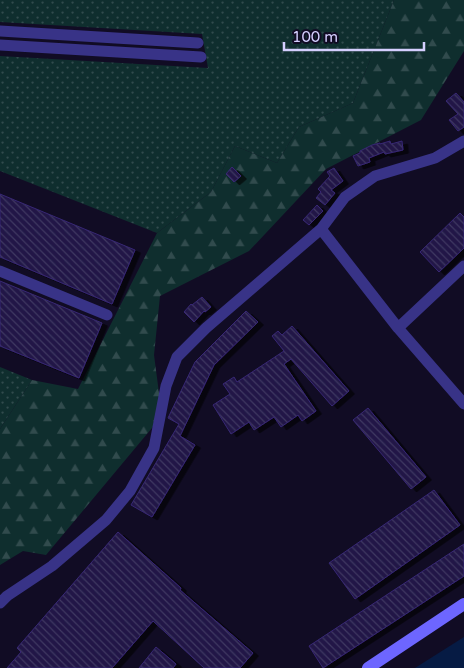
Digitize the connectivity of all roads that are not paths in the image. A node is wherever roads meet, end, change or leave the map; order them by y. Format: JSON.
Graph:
{"nodes":[{"id":1,"x":0,"y":31,"type":"edge"},
{"id":2,"x":198,"y":43,"type":"dead end"},
{"id":3,"x":0,"y":45,"type":"edge"},
{"id":4,"x":201,"y":56,"type":"dead end"},
{"id":5,"x":464,"y":142,"type":"edge"},
{"id":6,"x":321,"y":229,"type":"junction"},
{"id":7,"x":464,"y":266,"type":"edge"},
{"id":8,"x":0,"y":271,"type":"edge"},
{"id":9,"x":107,"y":315,"type":"dead end"},
{"id":10,"x":398,"y":328,"type":"junction"},
{"id":11,"x":464,"y":404,"type":"edge"},
{"id":12,"x":0,"y":603,"type":"edge"},
{"id":13,"x":464,"y":604,"type":"edge"},
{"id":14,"x":368,"y":668,"type":"edge"}],
"edges":[{"from":1,"to":2,"type":"street"},
{"from":3,"to":4,"type":"street"},
{"from":5,"to":6,"type":"street"},
{"from":6,"to":10,"type":"street"},
{"from":6,"to":12,"type":"street"},
{"from":7,"to":10,"type":"street"},
{"from":8,"to":9,"type":"street"},
{"from":10,"to":11,"type":"street"},
{"from":13,"to":14,"type":"street"}]}
